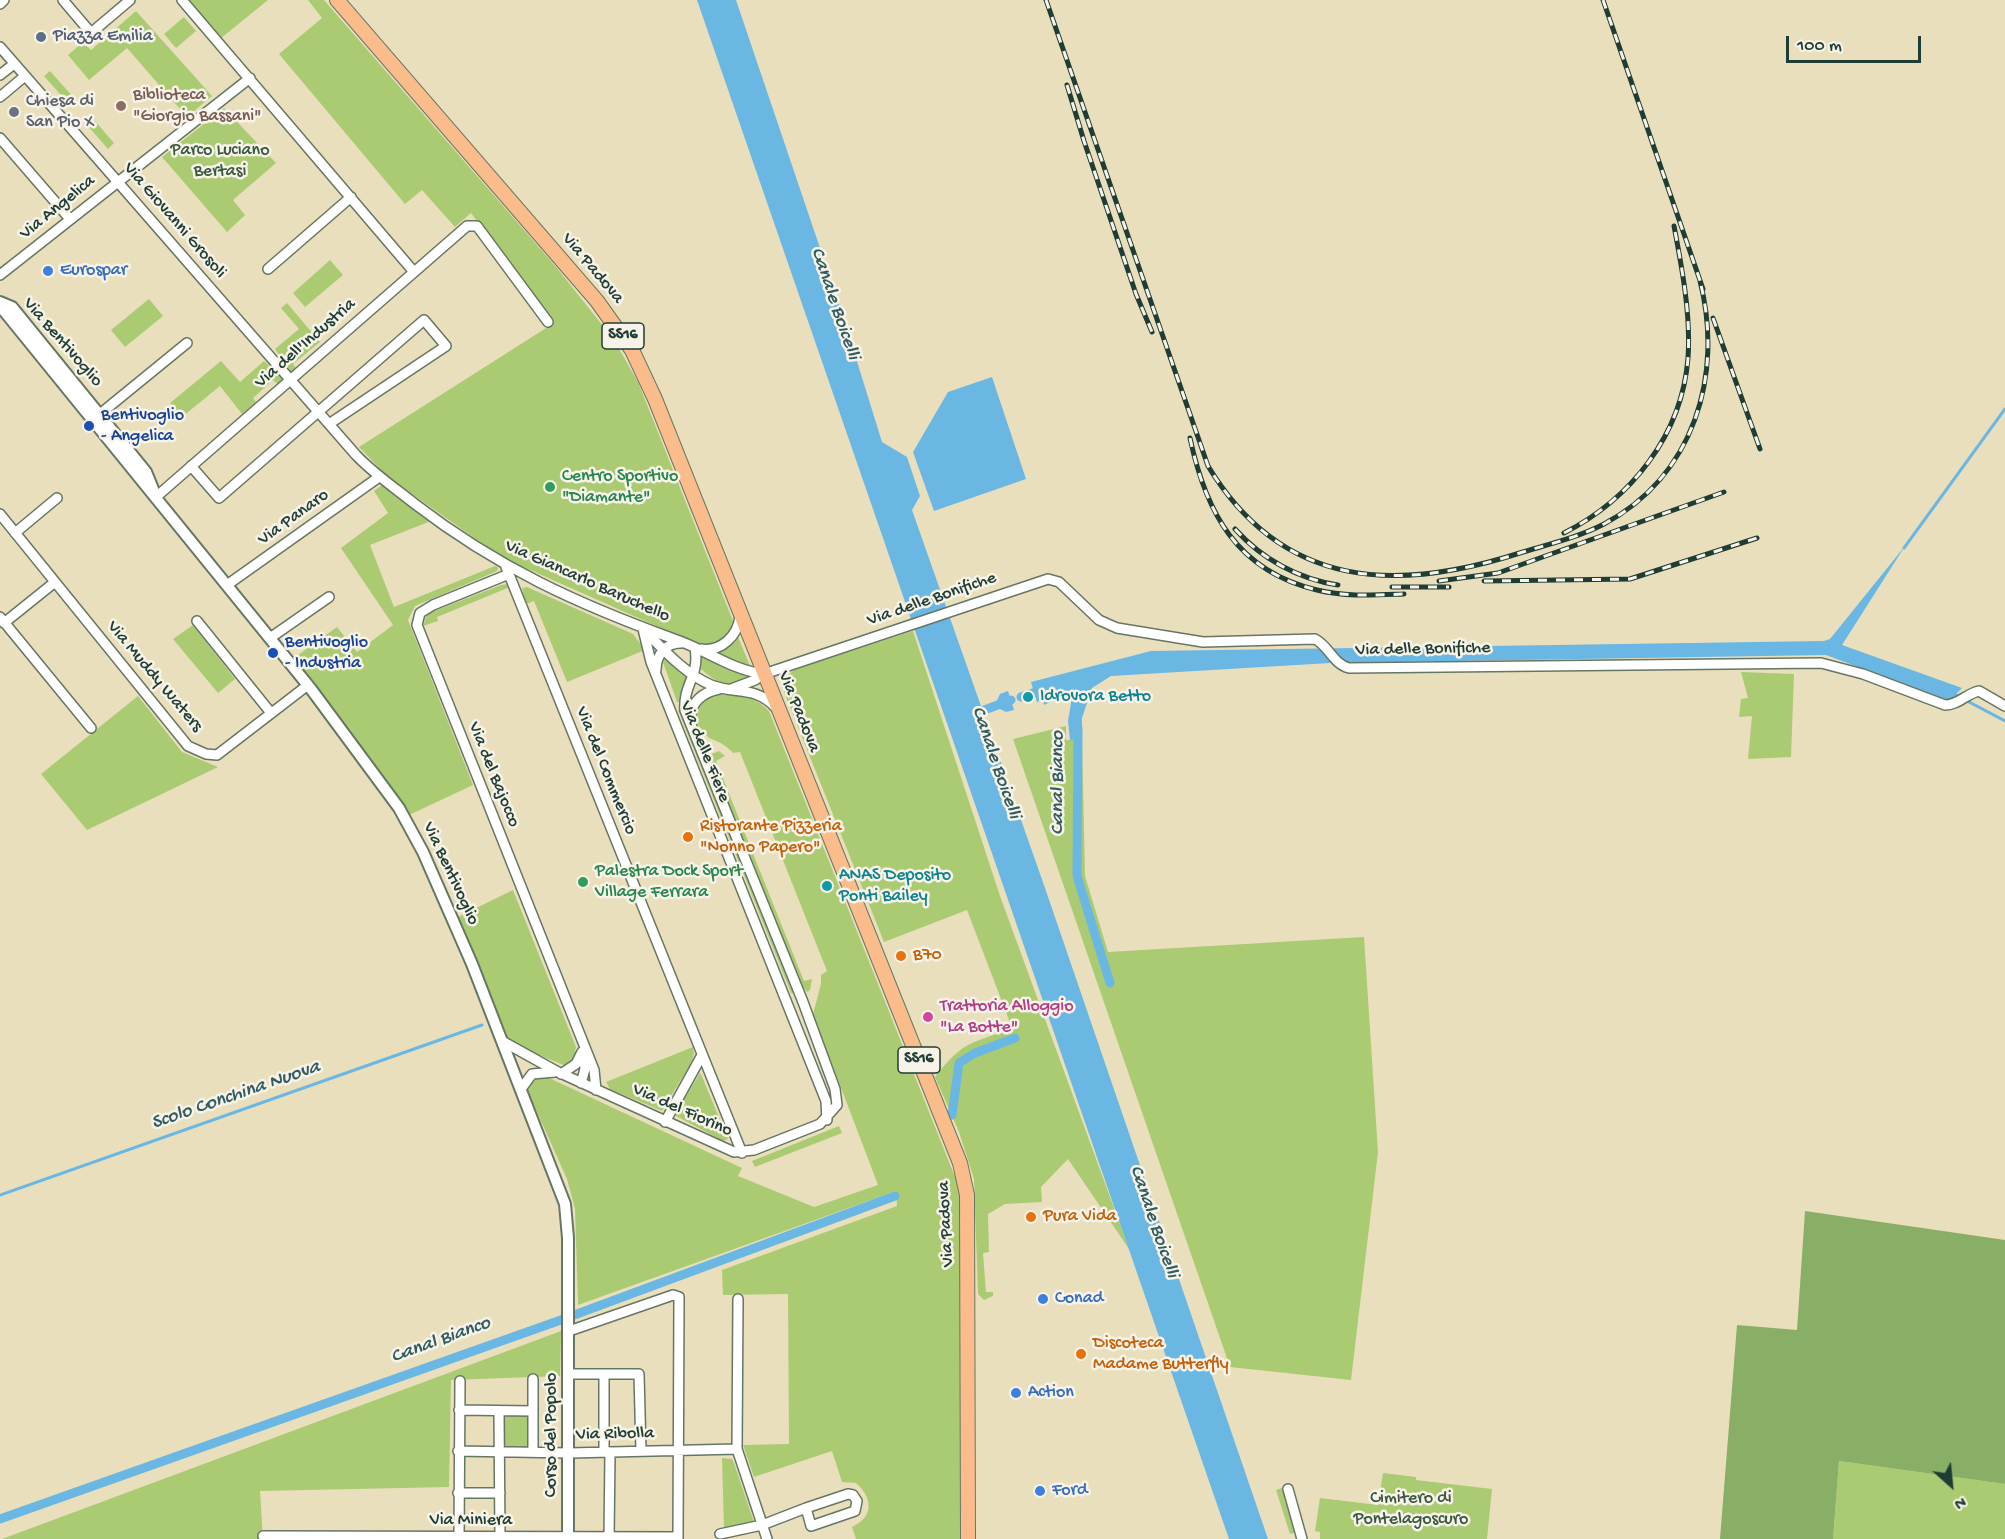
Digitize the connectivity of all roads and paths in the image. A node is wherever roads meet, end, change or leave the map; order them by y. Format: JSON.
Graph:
{"nodes":[{"id":1,"x":4,"y":0,"type":"edge"},
{"id":2,"x":63,"y":0,"type":"edge"},
{"id":3,"x":130,"y":0,"type":"edge"},
{"id":4,"x":182,"y":0,"type":"edge"},
{"id":5,"x":337,"y":0,"type":"edge"},
{"id":6,"x":0,"y":4,"type":"edge"},
{"id":7,"x":0,"y":47,"type":"edge"},
{"id":8,"x":14,"y":64,"type":"junction"},
{"id":9,"x":0,"y":75,"type":"edge"},
{"id":10,"x":25,"y":76,"type":"junction"},
{"id":11,"x":250,"y":78,"type":"junction"},
{"id":12,"x":0,"y":97,"type":"edge"},
{"id":13,"x":0,"y":138,"type":"edge"},
{"id":14,"x":117,"y":181,"type":"junction"},
{"id":15,"x":351,"y":197,"type":"junction"},
{"id":16,"x":70,"y":219,"type":"junction"},
{"id":17,"x":268,"y":269,"type":"dead end"},
{"id":18,"x":414,"y":272,"type":"junction"},
{"id":19,"x":0,"y":275,"type":"edge"},
{"id":20,"x":0,"y":304,"type":"edge"},
{"id":21,"x":548,"y":322,"type":"dead end"},
{"id":22,"x":41,"y":341,"type":"junction"},
{"id":23,"x":29,"y":343,"type":"junction"},
{"id":24,"x":187,"y":343,"type":"dead end"},
{"id":25,"x":38,"y":354,"type":"junction"},
{"id":26,"x":291,"y":380,"type":"junction"},
{"id":27,"x":319,"y":412,"type":"junction"},
{"id":28,"x":100,"y":414,"type":"junction"},
{"id":29,"x":329,"y":424,"type":"junction"},
{"id":30,"x":191,"y":466,"type":"junction"},
{"id":31,"x":379,"y":477,"type":"junction"},
{"id":32,"x":156,"y":497,"type":"junction"},
{"id":33,"x":57,"y":498,"type":"dead end"},
{"id":34,"x":0,"y":514,"type":"edge"},
{"id":35,"x":15,"y":533,"type":"junction"},
{"id":36,"x":507,"y":571,"type":"junction"},
{"id":37,"x":55,"y":582,"type":"junction"},
{"id":38,"x":227,"y":585,"type":"junction"},
{"id":39,"x":329,"y":597,"type":"dead end"},
{"id":40,"x":741,"y":616,"type":"junction"},
{"id":41,"x":2,"y":620,"type":"edge"},
{"id":42,"x":197,"y":621,"type":"dead end"},
{"id":43,"x":643,"y":629,"type":"junction"},
{"id":44,"x":270,"y":638,"type":"junction"},
{"id":45,"x":685,"y":643,"type":"junction"},
{"id":46,"x":695,"y":648,"type":"junction"},
{"id":47,"x":664,"y":650,"type":"junction"},
{"id":48,"x":764,"y":674,"type":"junction"},
{"id":49,"x":694,"y":675,"type":"junction"},
{"id":50,"x":656,"y":676,"type":"junction"},
{"id":51,"x":308,"y":685,"type":"junction"},
{"id":52,"x":726,"y":689,"type":"junction"},
{"id":53,"x":2005,"y":705,"type":"edge"},
{"id":54,"x":778,"y":711,"type":"junction"},
{"id":55,"x":271,"y":713,"type":"junction"},
{"id":56,"x":691,"y":725,"type":"junction"},
{"id":57,"x":91,"y":728,"type":"dead end"},
{"id":58,"x":803,"y":1002,"type":"junction"},
{"id":59,"x":789,"y":1008,"type":"junction"},
{"id":60,"x":580,"y":1039,"type":"junction"},
{"id":61,"x":502,"y":1041,"type":"junction"},
{"id":62,"x":582,"y":1050,"type":"junction"},
{"id":63,"x":702,"y":1055,"type":"junction"},
{"id":64,"x":531,"y":1058,"type":"junction"},
{"id":65,"x":513,"y":1068,"type":"junction"},
{"id":66,"x":560,"y":1073,"type":"junction"},
{"id":67,"x":531,"y":1074,"type":"junction"},
{"id":68,"x":581,"y":1083,"type":"junction"},
{"id":69,"x":521,"y":1089,"type":"junction"},
{"id":70,"x":596,"y":1090,"type":"junction"},
{"id":71,"x":827,"y":1120,"type":"junction"},
{"id":72,"x":665,"y":1122,"type":"junction"},
{"id":73,"x":741,"y":1153,"type":"junction"},
{"id":74,"x":738,"y":1299,"type":"dead end"},
{"id":75,"x":569,"y":1330,"type":"junction"},
{"id":76,"x":569,"y":1374,"type":"junction"},
{"id":77,"x":604,"y":1374,"type":"junction"},
{"id":78,"x":533,"y":1378,"type":"dead end"},
{"id":79,"x":460,"y":1381,"type":"dead end"},
{"id":80,"x":459,"y":1410,"type":"junction"},
{"id":81,"x":499,"y":1410,"type":"junction"},
{"id":82,"x":533,"y":1412,"type":"junction"},
{"id":83,"x":737,"y":1449,"type":"junction"},
{"id":84,"x":678,"y":1450,"type":"junction"},
{"id":85,"x":458,"y":1451,"type":"junction"},
{"id":86,"x":641,"y":1451,"type":"junction"},
{"id":87,"x":500,"y":1452,"type":"junction"},
{"id":88,"x":532,"y":1452,"type":"junction"},
{"id":89,"x":607,"y":1452,"type":"junction"},
{"id":90,"x":568,"y":1453,"type":"junction"},
{"id":91,"x":1288,"y":1489,"type":"dead end"},
{"id":92,"x":458,"y":1493,"type":"junction"},
{"id":93,"x":500,"y":1493,"type":"junction"},
{"id":94,"x":806,"y":1509,"type":"junction"},
{"id":95,"x":762,"y":1525,"type":"junction"},
{"id":96,"x":720,"y":1534,"type":"dead end"},
{"id":97,"x":263,"y":1536,"type":"dead end"},
{"id":98,"x":410,"y":1538,"type":"edge"},
{"id":99,"x":459,"y":1538,"type":"edge"},
{"id":100,"x":500,"y":1538,"type":"edge"},
{"id":101,"x":568,"y":1538,"type":"edge"},
{"id":102,"x":609,"y":1538,"type":"edge"},
{"id":103,"x":678,"y":1538,"type":"edge"},
{"id":104,"x":767,"y":1539,"type":"edge"},
{"id":105,"x":968,"y":1539,"type":"edge"},
{"id":106,"x":1301,"y":1539,"type":"edge"}],
"edges":[{"from":1,"to":6,"type":"street"},
{"from":2,"to":3,"type":"street"},
{"from":4,"to":11,"type":"street"},
{"from":5,"to":40,"type":"main road","name":"Via Padova","number":"SS16"},
{"from":7,"to":8,"type":"street"},
{"from":8,"to":9,"type":"street"},
{"from":8,"to":10,"type":"street"},
{"from":10,"to":12,"type":"street"},
{"from":10,"to":14,"type":"street","name":"Via Giovanni Grosoli"},
{"from":11,"to":14,"type":"street","name":"Via Angelica"},
{"from":11,"to":15,"type":"street"},
{"from":13,"to":16,"type":"street"},
{"from":14,"to":16,"type":"street","name":"Via Angelica"},
{"from":14,"to":26,"type":"street","name":"Via Giovanni Grosoli"},
{"from":15,"to":17,"type":"street"},
{"from":15,"to":18,"type":"street"},
{"from":16,"to":19,"type":"street","name":"Via Angelica"},
{"from":18,"to":21,"type":"street","name":"Via dell'Industria"},
{"from":18,"to":26,"type":"street","name":"Via dell'Industria"},
{"from":20,"to":22,"type":"street","name":"Via Bentivoglio"},
{"from":20,"to":23,"type":"street","name":"Via Bentivoglio"},
{"from":22,"to":23,"type":"street"},
{"from":22,"to":25,"type":"street"},
{"from":22,"to":28,"type":"street","name":"Via Bentivoglio"},
{"from":23,"to":25,"type":"street","name":"Via Bentivoglio"},
{"from":24,"to":28,"type":"street"},
{"from":25,"to":32,"type":"street","name":"Via Bentivoglio"},
{"from":26,"to":27,"type":"street","name":"Via Giancarlo Baruchello"},
{"from":26,"to":30,"type":"street","name":"Via dell'Industria"},
{"from":27,"to":29,"type":"street","name":"Via Giancarlo Baruchello"},
{"from":27,"to":29,"type":"street"},
{"from":27,"to":30,"type":"street"},
{"from":28,"to":32,"type":"street","name":"Via Bentivoglio"},
{"from":29,"to":31,"type":"street","name":"Via Giancarlo Baruchello"},
{"from":30,"to":32,"type":"street","name":"Via dell'Industria"},
{"from":31,"to":36,"type":"street","name":"Via Giancarlo Baruchello"},
{"from":31,"to":38,"type":"street","name":"Via Panaro"},
{"from":32,"to":38,"type":"street","name":"Via Bentivoglio"},
{"from":33,"to":35,"type":"street"},
{"from":34,"to":35,"type":"street","name":"Via Muddy Waters"},
{"from":35,"to":37,"type":"street","name":"Via Muddy Waters"},
{"from":36,"to":43,"type":"street","name":"Via Giancarlo Baruchello"},
{"from":36,"to":60,"type":"street","name":"Via del Bajocco"},
{"from":36,"to":63,"type":"street","name":"Via del Commercio"},
{"from":37,"to":41,"type":"street"},
{"from":37,"to":55,"type":"street","name":"Via Muddy Waters"},
{"from":38,"to":44,"type":"street","name":"Via Bentivoglio"},
{"from":39,"to":44,"type":"street"},
{"from":40,"to":46,"type":"street"},
{"from":40,"to":48,"type":"main road","name":"Via Padova","number":"SS16"},
{"from":41,"to":57,"type":"street"},
{"from":42,"to":55,"type":"street"},
{"from":43,"to":45,"type":"street","name":"Via Giancarlo Baruchello"},
{"from":43,"to":47,"type":"street"},
{"from":43,"to":50,"type":"street","name":"Via delle Fiere"},
{"from":44,"to":51,"type":"street","name":"Via Bentivoglio"},
{"from":45,"to":46,"type":"street","name":"Via Giancarlo Baruchello"},
{"from":45,"to":47,"type":"street","name":"Via Giancarlo Baruchello"},
{"from":46,"to":48,"type":"street","name":"Via Giancarlo Baruchello"},
{"from":46,"to":49,"type":"street","name":"Via delle Fiere"},
{"from":47,"to":49,"type":"street"},
{"from":47,"to":50,"type":"street"},
{"from":48,"to":52,"type":"street","name":"Via delle Bonifiche"},
{"from":48,"to":53,"type":"street","name":"Via delle Bonifiche"},
{"from":48,"to":54,"type":"main road","name":"Via Padova","number":"SS16"},
{"from":49,"to":52,"type":"street"},
{"from":49,"to":56,"type":"street","name":"Via delle Fiere"},
{"from":50,"to":59,"type":"street","name":"Via delle Fiere"},
{"from":51,"to":55,"type":"street","name":"Via Muddy Waters"},
{"from":51,"to":61,"type":"street","name":"Via Bentivoglio"},
{"from":52,"to":54,"type":"street"},
{"from":52,"to":56,"type":"street","name":"Via delle Fiere"},
{"from":54,"to":105,"type":"main road","name":"Via Padova","number":"SS16"},
{"from":56,"to":58,"type":"street","name":"Via delle Fiere"},
{"from":58,"to":59,"type":"street"},
{"from":58,"to":71,"type":"street","name":"Via delle Fiere"},
{"from":59,"to":71,"type":"street","name":"Via delle Fiere"},
{"from":60,"to":62,"type":"street","name":"Via del Bajocco"},
{"from":60,"to":70,"type":"street","name":"Via del Bajocco"},
{"from":61,"to":64,"type":"street","name":"Via del Fiorino"},
{"from":61,"to":65,"type":"street","name":"Via Bentivoglio"},
{"from":62,"to":66,"type":"street"},
{"from":62,"to":68,"type":"street","name":"Via del Bajocco"},
{"from":63,"to":72,"type":"street"},
{"from":63,"to":73,"type":"street","name":"Via del Commercio"},
{"from":64,"to":65,"type":"street"},
{"from":64,"to":66,"type":"street","name":"Via del Fiorino"},
{"from":65,"to":67,"type":"street","name":"Via del Fiorino"},
{"from":65,"to":69,"type":"street","name":"Via Bentivoglio"},
{"from":66,"to":67,"type":"street","name":"Via del Fiorino"},
{"from":66,"to":68,"type":"street","name":"Via del Fiorino"},
{"from":67,"to":69,"type":"street"},
{"from":68,"to":70,"type":"street","name":"Via del Fiorino"},
{"from":69,"to":75,"type":"street","name":"Via Bentivoglio"},
{"from":70,"to":72,"type":"street","name":"Via del Fiorino"},
{"from":71,"to":73,"type":"street","name":"Via del Fiorino"},
{"from":72,"to":73,"type":"street","name":"Via del Fiorino"},
{"from":74,"to":83,"type":"street"},
{"from":75,"to":76,"type":"street","name":"Corso del Popolo"},
{"from":75,"to":84,"type":"street"},
{"from":76,"to":77,"type":"street"},
{"from":76,"to":90,"type":"street","name":"Corso del Popolo"},
{"from":77,"to":86,"type":"street"},
{"from":77,"to":89,"type":"street"},
{"from":78,"to":82,"type":"street"},
{"from":79,"to":80,"type":"street"},
{"from":80,"to":81,"type":"street"},
{"from":80,"to":85,"type":"street"},
{"from":81,"to":82,"type":"street"},
{"from":81,"to":87,"type":"street"},
{"from":82,"to":88,"type":"street"},
{"from":83,"to":84,"type":"street","name":"Via Ribolla"},
{"from":83,"to":95,"type":"street"},
{"from":84,"to":86,"type":"street","name":"Via Ribolla"},
{"from":84,"to":103,"type":"street"},
{"from":85,"to":87,"type":"street","name":"Via Ribolla"},
{"from":85,"to":92,"type":"street"},
{"from":86,"to":89,"type":"street","name":"Via Ribolla"},
{"from":87,"to":88,"type":"street","name":"Via Ribolla"},
{"from":87,"to":93,"type":"street"},
{"from":88,"to":90,"type":"street","name":"Via Ribolla"},
{"from":89,"to":90,"type":"street","name":"Via Ribolla"},
{"from":89,"to":102,"type":"street"},
{"from":90,"to":101,"type":"street","name":"Corso del Popolo"},
{"from":91,"to":106,"type":"street"},
{"from":92,"to":93,"type":"street"},
{"from":92,"to":99,"type":"street"},
{"from":93,"to":100,"type":"street"},
{"from":94,"to":94,"type":"street"},
{"from":94,"to":95,"type":"street"},
{"from":95,"to":96,"type":"street"},
{"from":95,"to":104,"type":"street"},
{"from":97,"to":98,"type":"street","name":"Via Miniera"},
{"from":98,"to":99,"type":"street","name":"Via Miniera"},
{"from":99,"to":100,"type":"street","name":"Via Miniera"},
{"from":100,"to":101,"type":"street","name":"Via Miniera"},
{"from":101,"to":102,"type":"street","name":"Via Miniera"},
{"from":102,"to":103,"type":"street","name":"Via Miniera"}]}
